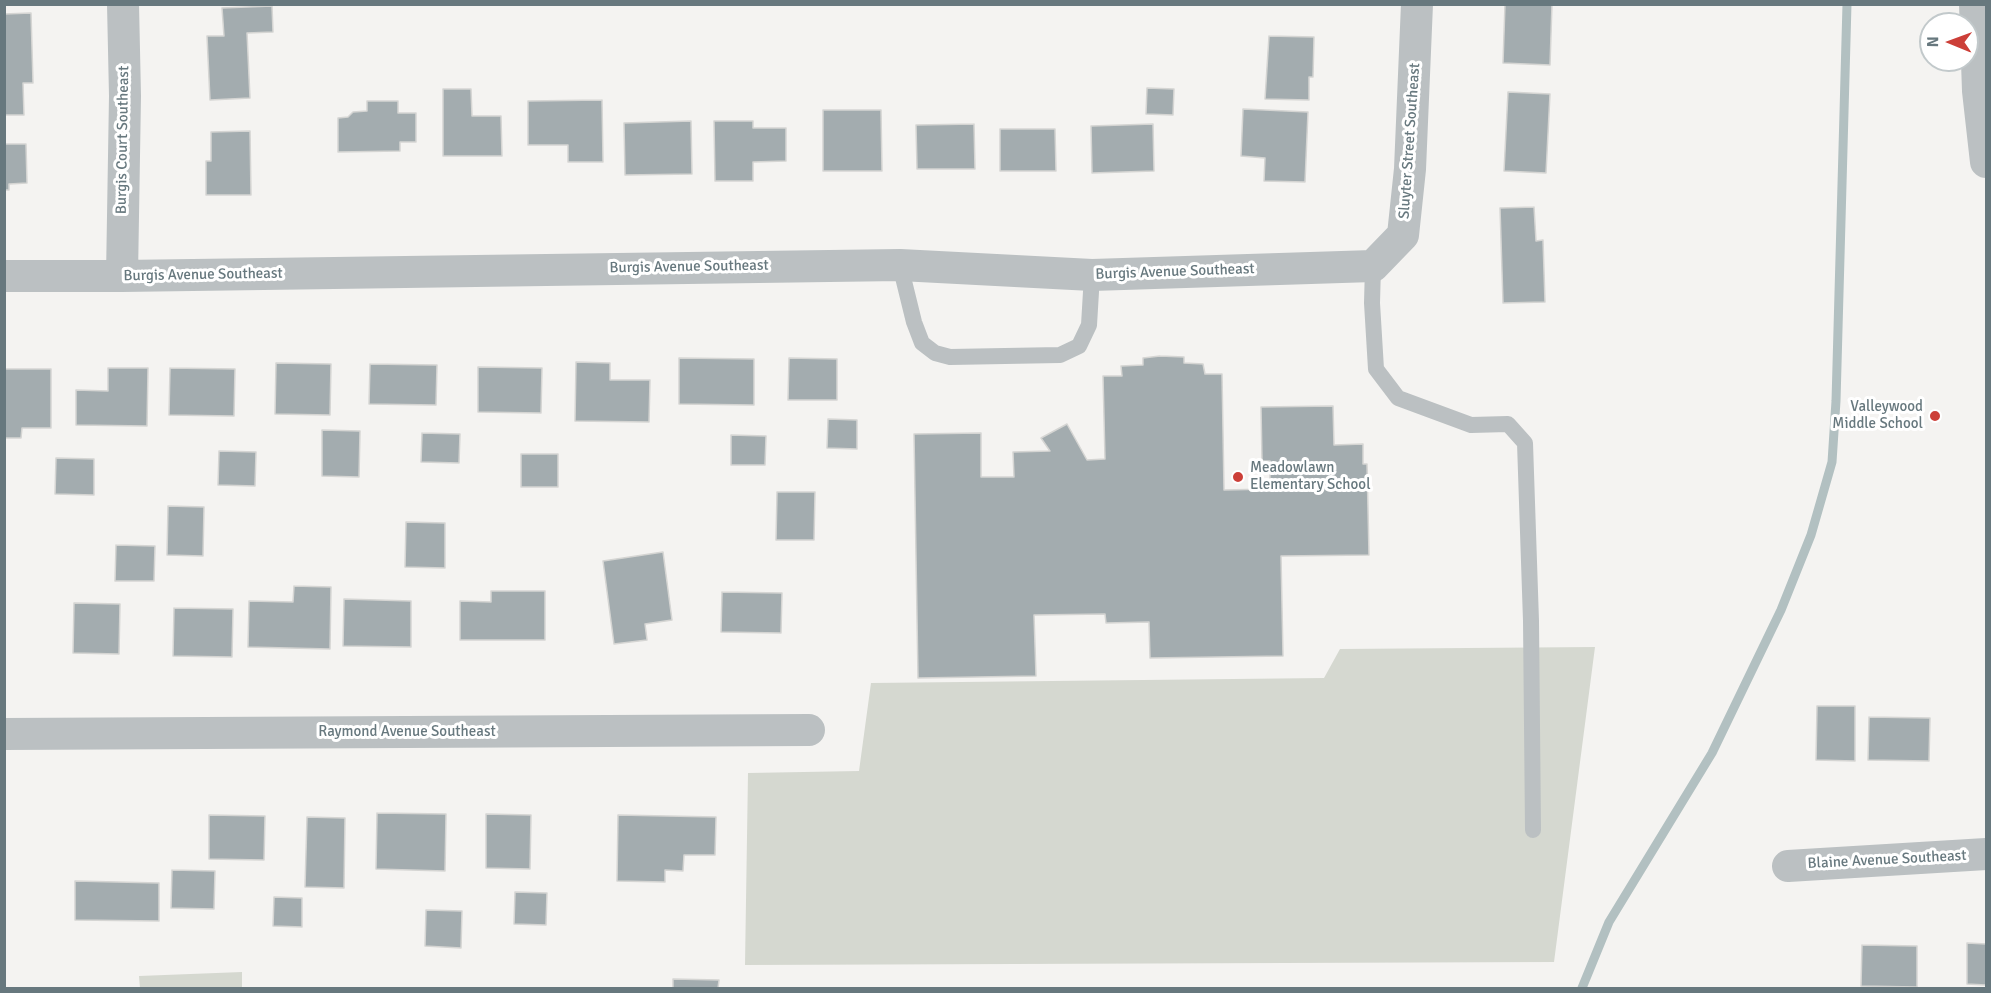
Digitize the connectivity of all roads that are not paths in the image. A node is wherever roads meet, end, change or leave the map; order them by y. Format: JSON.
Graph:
{"nodes":[{"id":1,"x":123,"y":4,"type":"edge"},
{"id":2,"x":1417,"y":4,"type":"edge"},
{"id":3,"x":1979,"y":9,"type":"edge"},
{"id":4,"x":1986,"y":162,"type":"edge"},
{"id":5,"x":900,"y":265,"type":"junction"},
{"id":6,"x":1373,"y":266,"type":"junction"},
{"id":7,"x":1092,"y":275,"type":"junction"},
{"id":8,"x":4,"y":276,"type":"edge"},
{"id":9,"x":122,"y":276,"type":"junction"},
{"id":10,"x":809,"y":730,"type":"dead end"},
{"id":11,"x":4,"y":734,"type":"edge"},
{"id":12,"x":1533,"y":830,"type":"dead end"},
{"id":13,"x":1986,"y":854,"type":"edge"},
{"id":14,"x":1788,"y":866,"type":"dead end"}],
"edges":[{"from":1,"to":9,"type":"street","name":"Burgis Court Southeast"},
{"from":2,"to":6,"type":"street","name":"Sluyter Street Southeast"},
{"from":3,"to":4,"type":"street"},
{"from":5,"to":7,"type":"street","name":"Burgis Avenue Southeast"},
{"from":5,"to":7,"type":"lane"},
{"from":5,"to":9,"type":"street","name":"Burgis Avenue Southeast"},
{"from":6,"to":7,"type":"street","name":"Burgis Avenue Southeast"},
{"from":6,"to":12,"type":"lane"},
{"from":8,"to":9,"type":"street","name":"Burgis Avenue Southeast"},
{"from":10,"to":11,"type":"street","name":"Raymond Avenue Southeast"},
{"from":13,"to":14,"type":"street","name":"Blaine Avenue Southeast"}]}
